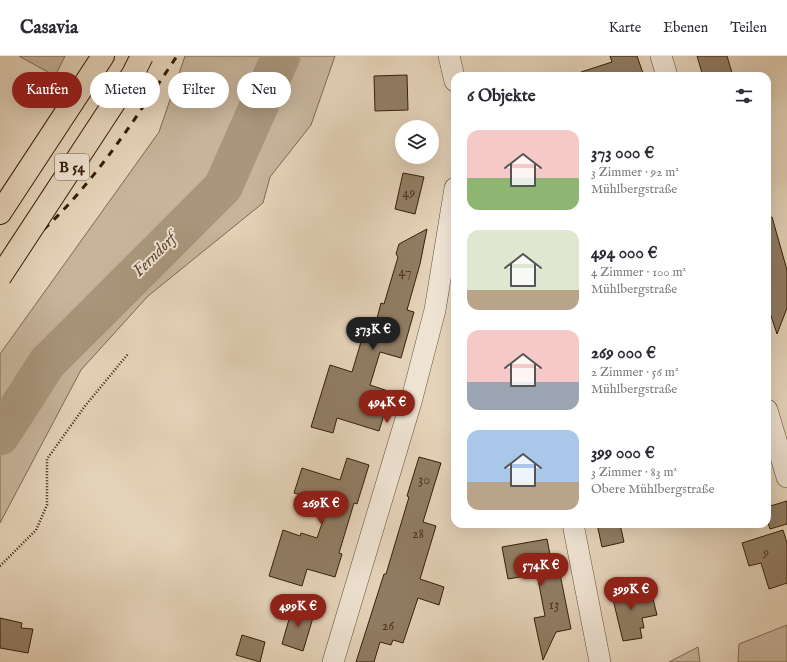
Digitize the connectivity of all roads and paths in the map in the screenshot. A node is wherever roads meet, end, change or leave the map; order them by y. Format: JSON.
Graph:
{"nodes":[{"id":1,"x":103,"y":56,"type":"edge"},
{"id":2,"x":142,"y":56,"type":"edge"},
{"id":3,"x":449,"y":56,"type":"edge"},
{"id":4,"x":661,"y":56,"type":"edge"},
{"id":5,"x":453,"y":72,"type":"edge"},
{"id":6,"x":666,"y":72,"type":"edge"},
{"id":7,"x":451,"y":212,"type":"edge"},
{"id":8,"x":0,"y":213,"type":"edge"},
{"id":9,"x":0,"y":277,"type":"edge"},
{"id":10,"x":128,"y":354,"type":"dead end"},
{"id":11,"x":771,"y":423,"type":"edge"},
{"id":12,"x":787,"y":477,"type":"edge"},
{"id":13,"x":574,"y":528,"type":"edge"},
{"id":14,"x":0,"y":566,"type":"edge"},
{"id":15,"x":333,"y":662,"type":"edge"},
{"id":16,"x":600,"y":662,"type":"edge"}],
"edges":[{"from":1,"to":8,"type":"highway","number":"B 54"},
{"from":2,"to":9,"type":"highway","number":"B 54","bridge":true},
{"from":3,"to":5,"type":"street"},
{"from":4,"to":6,"type":"street"},
{"from":7,"to":15,"type":"street"},
{"from":10,"to":14,"type":"path"},
{"from":11,"to":12,"type":"street"},
{"from":13,"to":16,"type":"street"}]}
